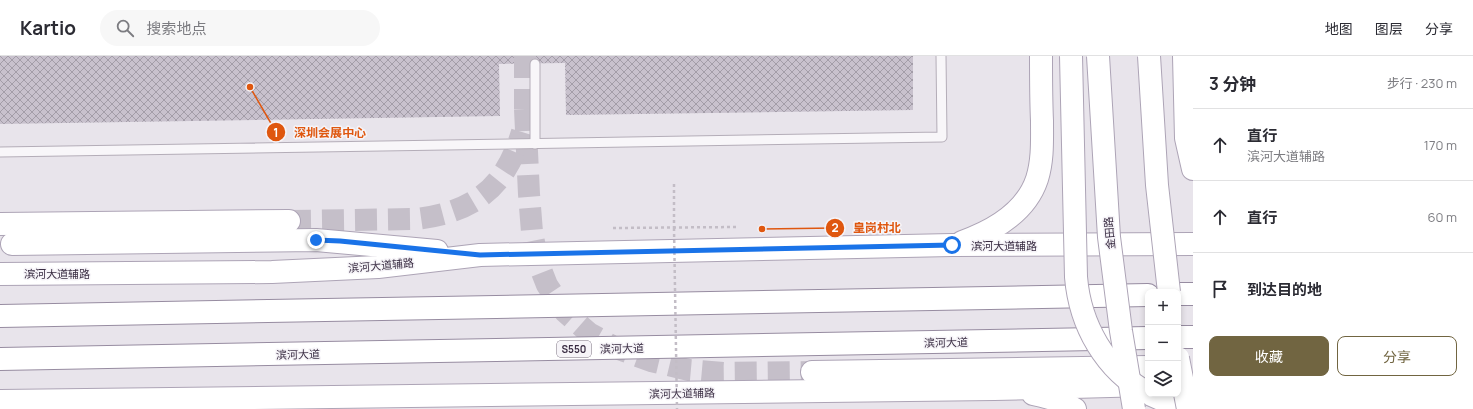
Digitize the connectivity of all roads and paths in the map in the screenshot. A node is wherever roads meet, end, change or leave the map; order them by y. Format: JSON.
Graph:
{"nodes":[{"id":1,"x":941,"y":56,"type":"edge"},
{"id":2,"x":1040,"y":56,"type":"edge"},
{"id":3,"x":1071,"y":56,"type":"edge"},
{"id":4,"x":1098,"y":56,"type":"edge"},
{"id":5,"x":1149,"y":56,"type":"edge"},
{"id":6,"x":1184,"y":56,"type":"edge"},
{"id":7,"x":535,"y":64,"type":"dead end"},
{"id":8,"x":535,"y":144,"type":"junction"},
{"id":9,"x":0,"y":152,"type":"edge"},
{"id":10,"x":1193,"y":169,"type":"edge"},
{"id":11,"x":674,"y":184,"type":"dead end"},
{"id":12,"x":289,"y":221,"type":"tunnel mouth"},
{"id":13,"x":0,"y":224,"type":"edge"},
{"id":14,"x":737,"y":227,"type":"dead end"},
{"id":15,"x":612,"y":228,"type":"dead end"},
{"id":16,"x":674,"y":228,"type":"junction"},
{"id":17,"x":12,"y":244,"type":"dead end"},
{"id":18,"x":1193,"y":244,"type":"edge"},
{"id":19,"x":952,"y":245,"type":"junction"},
{"id":20,"x":480,"y":255,"type":"junction"},
{"id":21,"x":0,"y":274,"type":"edge"},
{"id":22,"x":1169,"y":289,"type":"edge"},
{"id":23,"x":1181,"y":294,"type":"edge"},
{"id":24,"x":1193,"y":294,"type":"edge"},
{"id":25,"x":1145,"y":295,"type":"edge"},
{"id":26,"x":0,"y":316,"type":"edge"},
{"id":27,"x":1193,"y":337,"type":"edge"},
{"id":28,"x":1145,"y":338,"type":"edge"},
{"id":29,"x":1181,"y":338,"type":"edge"},
{"id":30,"x":0,"y":359,"type":"edge"},
{"id":31,"x":1179,"y":361,"type":"edge"},
{"id":32,"x":1181,"y":366,"type":"edge"},
{"id":33,"x":1193,"y":366,"type":"edge"},
{"id":34,"x":1145,"y":367,"type":"edge"},
{"id":35,"x":812,"y":372,"type":"tunnel mouth"},
{"id":36,"x":1181,"y":384,"type":"edge"},
{"id":37,"x":1193,"y":384,"type":"edge"},
{"id":38,"x":1145,"y":385,"type":"edge"},
{"id":39,"x":994,"y":389,"type":"junction"},
{"id":40,"x":1145,"y":391,"type":"edge"},
{"id":41,"x":1155,"y":397,"type":"edge"},
{"id":42,"x":0,"y":400,"type":"edge"},
{"id":43,"x":677,"y":409,"type":"edge"},
{"id":44,"x":1075,"y":409,"type":"edge"},
{"id":45,"x":1134,"y":409,"type":"edge"},
{"id":46,"x":1188,"y":409,"type":"edge"}],
"edges":[{"from":1,"to":8,"type":"lane"},
{"from":2,"to":19,"type":"main road"},
{"from":3,"to":40,"type":"main road","bridge":true},
{"from":4,"to":45,"type":"main road","name":"金田路","bridge":true},
{"from":5,"to":22,"type":"main road","bridge":true},
{"from":6,"to":10,"type":"main road"},
{"from":7,"to":8,"type":"lane"},
{"from":8,"to":9,"type":"lane"},
{"from":11,"to":16,"type":"path"},
{"from":12,"to":13,"type":"main road"},
{"from":14,"to":16,"type":"path"},
{"from":15,"to":16,"type":"path"},
{"from":16,"to":43,"type":"path","bridge":true},
{"from":17,"to":20,"type":"main road"},
{"from":18,"to":19,"type":"main road","name":"滨河大道辅路"},
{"from":19,"to":20,"type":"main road","name":"滨河大道辅路"},
{"from":20,"to":21,"type":"main road","name":"滨河大道辅路"},
{"from":23,"to":24,"type":"main road"},
{"from":25,"to":26,"type":"main road"},
{"from":27,"to":29,"type":"main road"},
{"from":28,"to":30,"type":"main road","name":"滨河大道","number":"S550"},
{"from":31,"to":46,"type":"main road","bridge":true},
{"from":32,"to":33,"type":"main road"},
{"from":34,"to":35,"type":"main road"},
{"from":36,"to":37,"type":"main road"},
{"from":38,"to":39,"type":"main road","name":"滨河大道辅路"},
{"from":39,"to":42,"type":"main road","name":"滨河大道辅路"},
{"from":39,"to":44,"type":"main road"},
{"from":41,"to":46,"type":"main road"}]}
